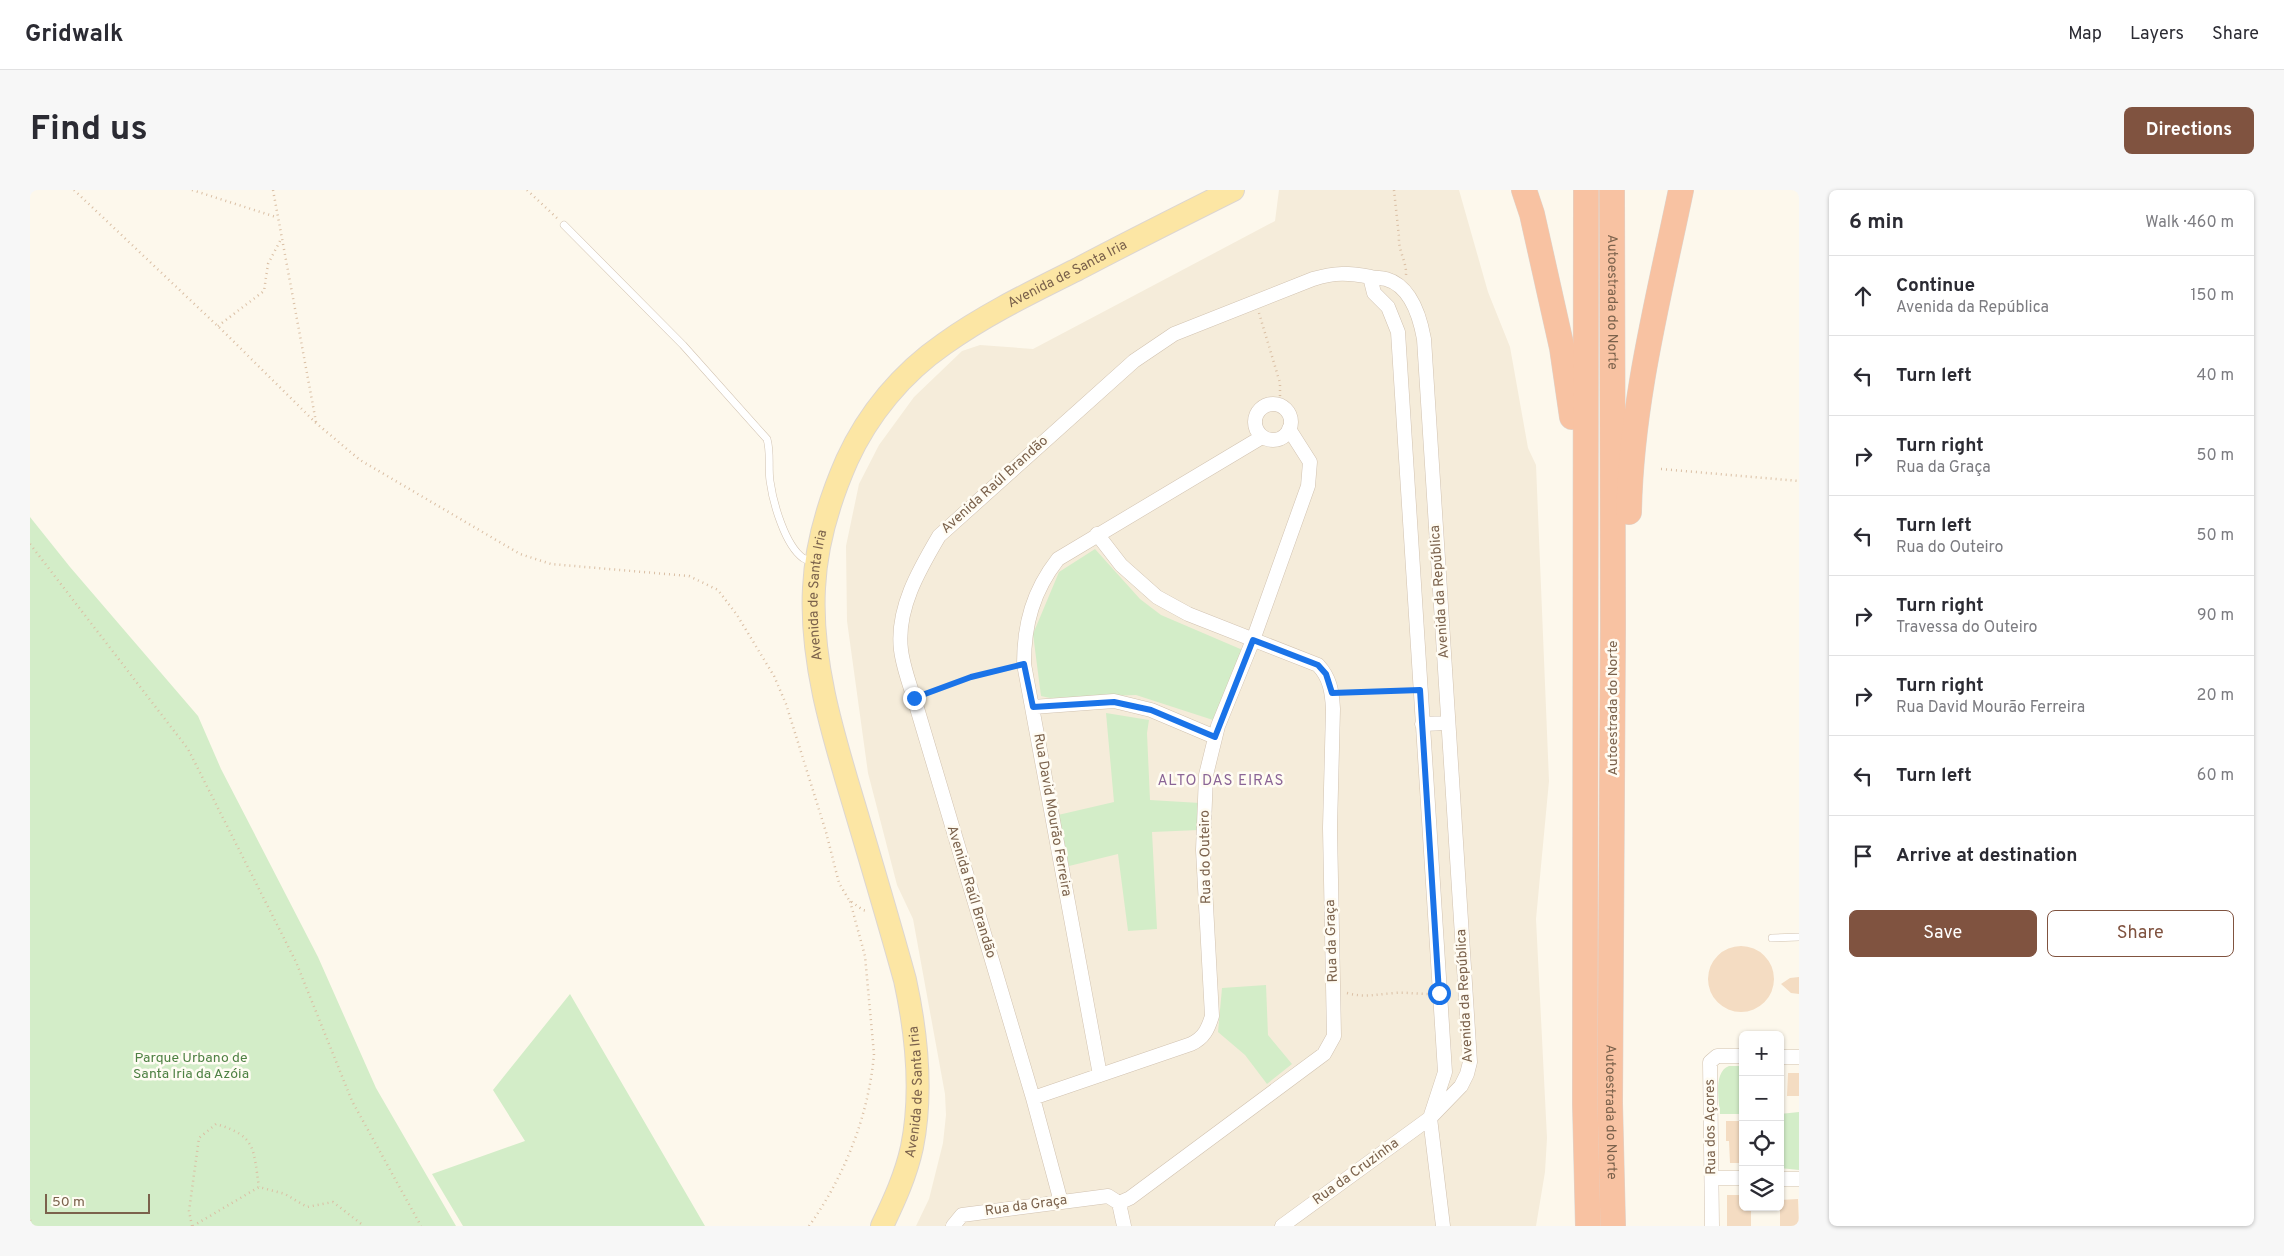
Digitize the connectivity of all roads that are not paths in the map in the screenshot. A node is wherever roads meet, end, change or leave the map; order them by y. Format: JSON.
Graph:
{"nodes":[{"id":1,"x":1233,"y":190,"type":"edge"},
{"id":2,"x":1524,"y":190,"type":"edge"},
{"id":3,"x":1586,"y":190,"type":"edge"},
{"id":4,"x":1612,"y":190,"type":"edge"},
{"id":5,"x":1681,"y":190,"type":"edge"},
{"id":6,"x":564,"y":225,"type":"road end"},
{"id":7,"x":1370,"y":277,"type":"junction"},
{"id":8,"x":1289,"y":429,"type":"junction"},
{"id":9,"x":1262,"y":437,"type":"junction"},
{"id":10,"x":1097,"y":534,"type":"junction"},
{"id":11,"x":1585,"y":553,"type":"junction"},
{"id":12,"x":817,"y":562,"type":"junction"},
{"id":13,"x":1613,"y":627,"type":"junction"},
{"id":14,"x":1253,"y":640,"type":"junction"},
{"id":15,"x":1033,"y":707,"type":"junction"},
{"id":16,"x":1448,"y":723,"type":"junction"},
{"id":17,"x":1422,"y":724,"type":"junction"},
{"id":18,"x":1215,"y":737,"type":"junction"},
{"id":19,"x":1799,"y":937,"type":"edge"},
{"id":20,"x":1772,"y":938,"type":"dead end"},
{"id":21,"x":1739,"y":1056,"type":"edge"},
{"id":22,"x":1784,"y":1057,"type":"edge"},
{"id":23,"x":1799,"y":1057,"type":"edge"},
{"id":24,"x":1100,"y":1075,"type":"junction"},
{"id":25,"x":1033,"y":1098,"type":"junction"},
{"id":26,"x":1430,"y":1118,"type":"junction"},
{"id":27,"x":1712,"y":1178,"type":"junction"},
{"id":28,"x":1739,"y":1178,"type":"edge"},
{"id":29,"x":1784,"y":1179,"type":"edge"},
{"id":30,"x":1799,"y":1179,"type":"edge"},
{"id":31,"x":1061,"y":1202,"type":"junction"},
{"id":32,"x":1119,"y":1203,"type":"junction"},
{"id":33,"x":953,"y":1225,"type":"edge"},
{"id":34,"x":882,"y":1226,"type":"edge"},
{"id":35,"x":1124,"y":1226,"type":"edge"},
{"id":36,"x":1282,"y":1226,"type":"edge"},
{"id":37,"x":1443,"y":1226,"type":"edge"},
{"id":38,"x":1588,"y":1226,"type":"edge"},
{"id":39,"x":1613,"y":1226,"type":"edge"},
{"id":40,"x":1712,"y":1226,"type":"edge"}],
"edges":[{"from":1,"to":12,"type":"main road","name":"Avenida de Santa Iria"},
{"from":2,"to":11,"type":"highway"},
{"from":3,"to":11,"type":"highway","name":"Autoestrada do Norte"},
{"from":4,"to":13,"type":"highway","name":"Autoestrada do Norte"},
{"from":5,"to":13,"type":"highway"},
{"from":6,"to":12,"type":"lane"},
{"from":7,"to":16,"type":"street","name":"Avenida da República"},
{"from":7,"to":17,"type":"street","name":"Avenida da República"},
{"from":7,"to":25,"type":"street","name":"Avenida Raúl Brandão"},
{"from":8,"to":9,"type":"street"},
{"from":8,"to":9,"type":"street"},
{"from":8,"to":14,"type":"street","name":"Rua do Outeiro"},
{"from":9,"to":10,"type":"street","name":"Rua David Mourão Ferreira"},
{"from":10,"to":14,"type":"street","name":"Rua da Graça"},
{"from":10,"to":15,"type":"street","name":"Rua David Mourão Ferreira"},
{"from":11,"to":38,"type":"highway","name":"Autoestrada do Norte"},
{"from":12,"to":34,"type":"main road","name":"Avenida de Santa Iria"},
{"from":13,"to":39,"type":"highway","name":"Autoestrada do Norte"},
{"from":14,"to":18,"type":"street","name":"Rua do Outeiro"},
{"from":14,"to":32,"type":"street","name":"Rua da Graça"},
{"from":15,"to":18,"type":"street"},
{"from":15,"to":24,"type":"street","name":"Rua David Mourão Ferreira"},
{"from":16,"to":17,"type":"street"},
{"from":16,"to":26,"type":"street","name":"Avenida da República"},
{"from":17,"to":26,"type":"street","name":"Avenida da República"},
{"from":18,"to":24,"type":"street","name":"Rua do Outeiro"},
{"from":19,"to":20,"type":"lane"},
{"from":21,"to":27,"type":"street","name":"Rua dos Açores"},
{"from":22,"to":23,"type":"street"},
{"from":24,"to":25,"type":"street","name":"Rua do Outeiro"},
{"from":25,"to":31,"type":"street","name":"Avenida Raúl Brandão"},
{"from":26,"to":36,"type":"street","name":"Rua da Cruzinha"},
{"from":26,"to":37,"type":"street"},
{"from":27,"to":28,"type":"street"},
{"from":27,"to":40,"type":"street","name":"Rua dos Açores"},
{"from":29,"to":30,"type":"street"},
{"from":31,"to":32,"type":"street","name":"Rua da Graça"},
{"from":31,"to":33,"type":"street","name":"Rua da Graça"},
{"from":32,"to":35,"type":"street"}]}
